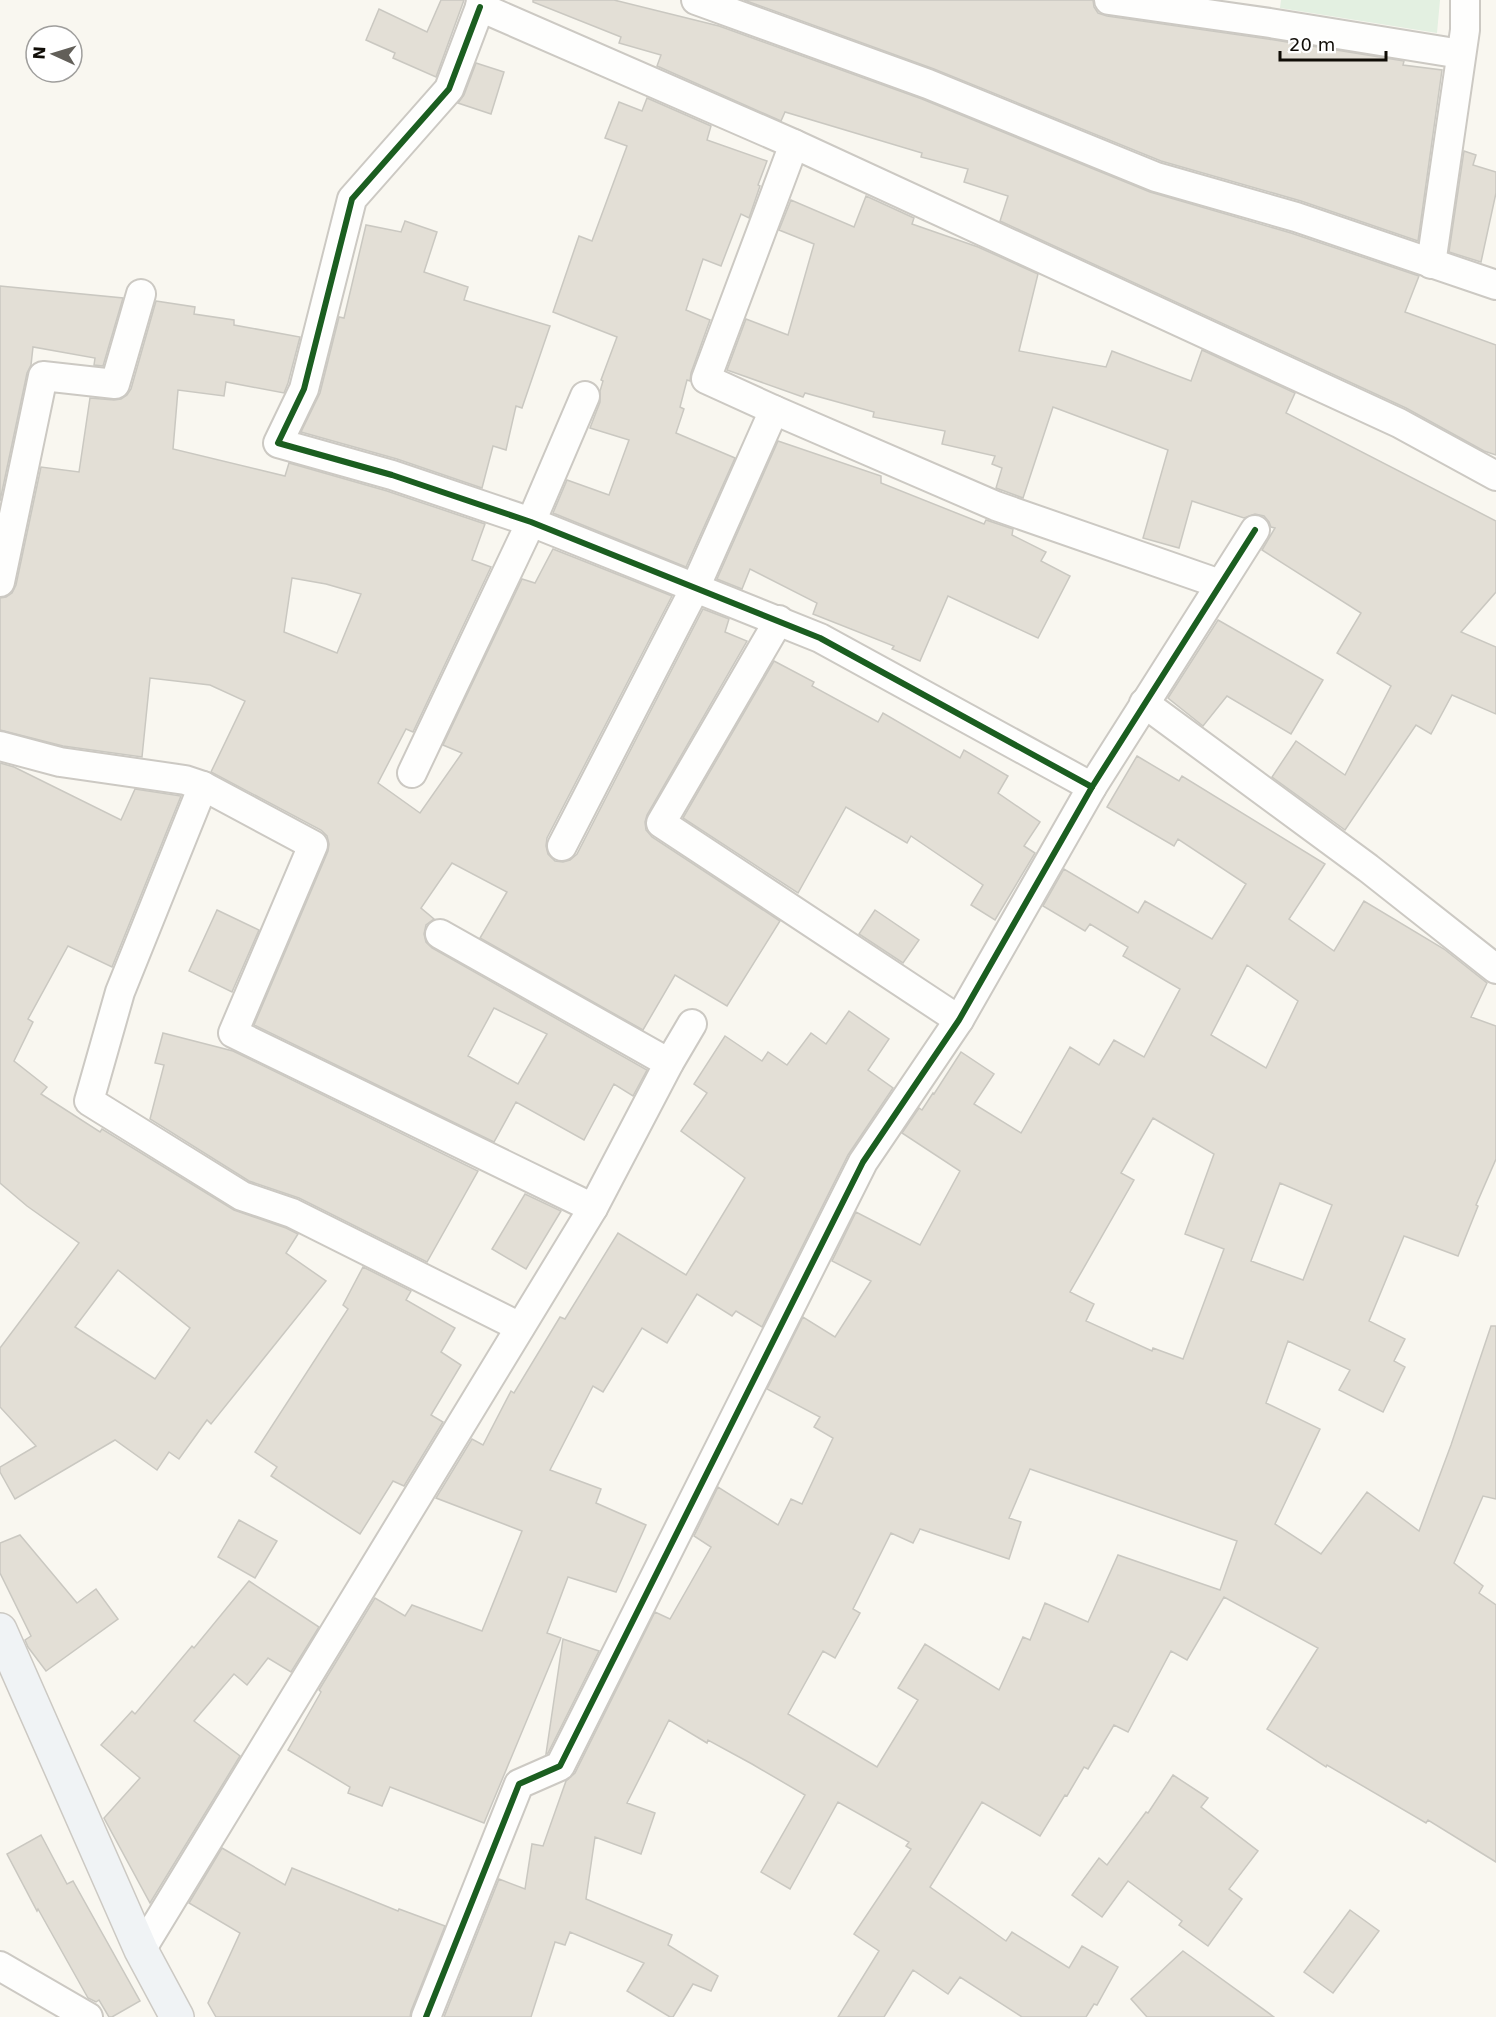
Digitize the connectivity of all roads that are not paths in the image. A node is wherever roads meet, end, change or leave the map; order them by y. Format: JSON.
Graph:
{"nodes":[{"id":1,"x":696,"y":0,"type":"edge"},
{"id":2,"x":1109,"y":0,"type":"edge"},
{"id":3,"x":1465,"y":0,"type":"edge"},
{"id":4,"x":480,"y":4,"type":"edge"},
{"id":5,"x":1461,"y":54,"type":"junction"},
{"id":6,"x":794,"y":144,"type":"junction"},
{"id":7,"x":1431,"y":264,"type":"junction"},
{"id":8,"x":1496,"y":285,"type":"edge"},
{"id":9,"x":141,"y":294,"type":"dead end"},
{"id":10,"x":585,"y":396,"type":"dead end"},
{"id":11,"x":774,"y":410,"type":"junction"},
{"id":12,"x":1496,"y":476,"type":"edge"},
{"id":13,"x":531,"y":522,"type":"junction"},
{"id":14,"x":1255,"y":530,"type":"dead end"},
{"id":15,"x":0,"y":582,"type":"edge"},
{"id":16,"x":1220,"y":584,"type":"junction"},
{"id":17,"x":695,"y":588,"type":"junction"},
{"id":18,"x":779,"y":620,"type":"junction"},
{"id":19,"x":1143,"y":703,"type":"junction"},
{"id":20,"x":0,"y":746,"type":"edge"},
{"id":21,"x":412,"y":773,"type":"dead end"},
{"id":22,"x":203,"y":786,"type":"junction"},
{"id":23,"x":1092,"y":787,"type":"junction"},
{"id":24,"x":562,"y":846,"type":"dead end"},
{"id":25,"x":440,"y":933,"type":"dead end"},
{"id":26,"x":1496,"y":969,"type":"edge"},
{"id":27,"x":959,"y":1020,"type":"junction"},
{"id":28,"x":692,"y":1024,"type":"dead end"},
{"id":29,"x":669,"y":1063,"type":"junction"},
{"id":30,"x":593,"y":1208,"type":"junction"},
{"id":31,"x":520,"y":1327,"type":"junction"},
{"id":32,"x":0,"y":1630,"type":"edge"},
{"id":33,"x":141,"y":1950,"type":"junction"},
{"id":34,"x":0,"y":1966,"type":"edge"},
{"id":35,"x":88,"y":2017,"type":"edge"},
{"id":36,"x":177,"y":2017,"type":"edge"},
{"id":37,"x":426,"y":2017,"type":"edge"}],
"edges":[{"from":1,"to":7,"type":"street"},
{"from":2,"to":5,"type":"street"},
{"from":3,"to":5,"type":"street"},
{"from":4,"to":6,"type":"street"},
{"from":4,"to":13,"type":"street"},
{"from":5,"to":7,"type":"street"},
{"from":6,"to":11,"type":"street"},
{"from":6,"to":12,"type":"street"},
{"from":7,"to":8,"type":"street"},
{"from":9,"to":15,"type":"street"},
{"from":10,"to":13,"type":"street"},
{"from":11,"to":16,"type":"street"},
{"from":11,"to":17,"type":"street"},
{"from":13,"to":17,"type":"street"},
{"from":13,"to":21,"type":"street"},
{"from":14,"to":16,"type":"street"},
{"from":16,"to":19,"type":"street"},
{"from":17,"to":18,"type":"street"},
{"from":17,"to":24,"type":"street"},
{"from":18,"to":23,"type":"street"},
{"from":18,"to":27,"type":"street"},
{"from":19,"to":23,"type":"street"},
{"from":19,"to":26,"type":"street"},
{"from":20,"to":22,"type":"street"},
{"from":22,"to":30,"type":"street"},
{"from":22,"to":31,"type":"street"},
{"from":23,"to":27,"type":"street"},
{"from":25,"to":29,"type":"street"},
{"from":27,"to":37,"type":"street"},
{"from":28,"to":29,"type":"street"},
{"from":29,"to":30,"type":"street"},
{"from":30,"to":31,"type":"street"},
{"from":31,"to":33,"type":"street"},
{"from":32,"to":33,"type":"main road"},
{"from":33,"to":36,"type":"main road"},
{"from":34,"to":35,"type":"street"}]}
